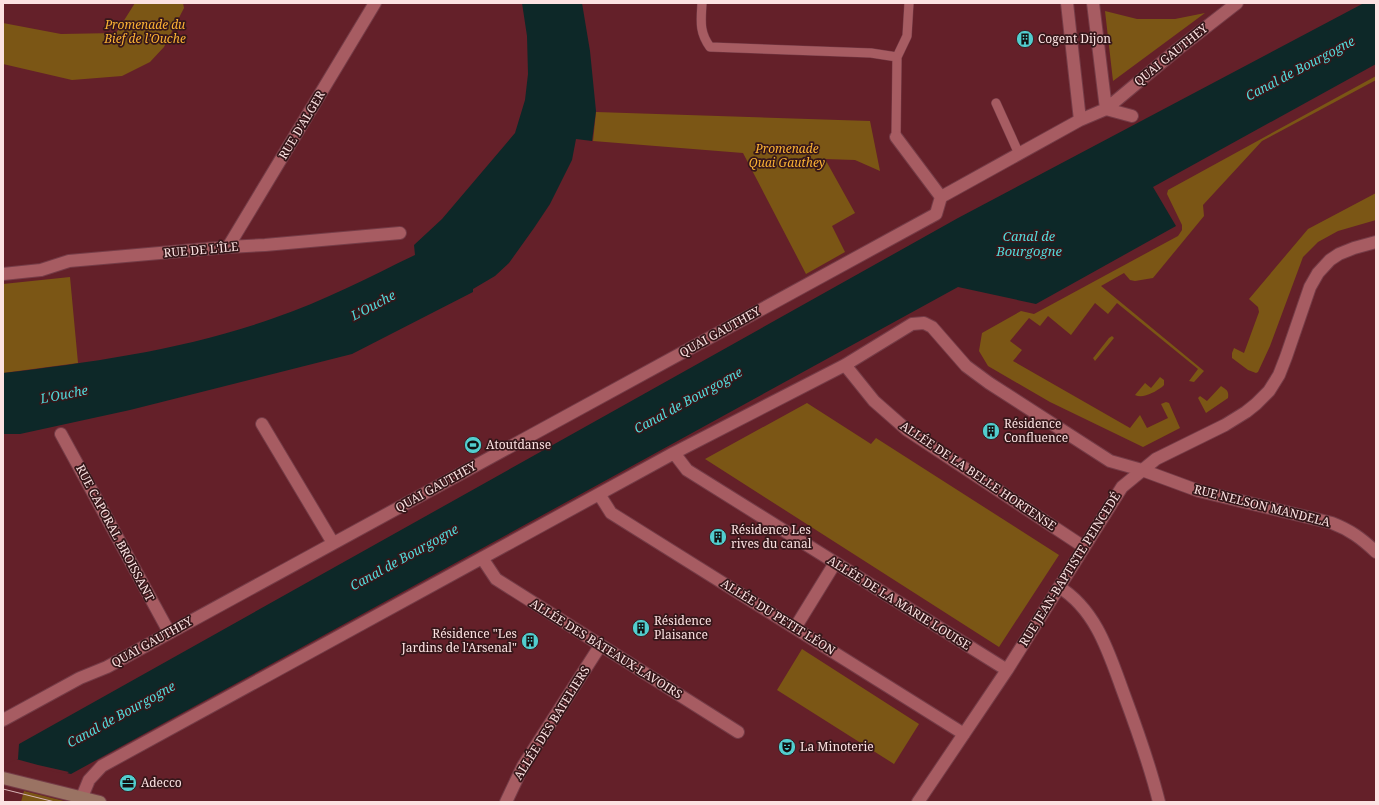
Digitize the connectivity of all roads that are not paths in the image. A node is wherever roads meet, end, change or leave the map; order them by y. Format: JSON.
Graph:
{"nodes":[{"id":1,"x":376,"y":3,"type":"edge"},
{"id":2,"x":702,"y":3,"type":"edge"},
{"id":3,"x":909,"y":3,"type":"edge"},
{"id":4,"x":1067,"y":3,"type":"edge"},
{"id":5,"x":1093,"y":3,"type":"edge"},
{"id":6,"x":1237,"y":3,"type":"edge"},
{"id":7,"x":897,"y":57,"type":"junction"},
{"id":8,"x":996,"y":103,"type":"dead end"},
{"id":9,"x":1106,"y":109,"type":"junction"},
{"id":10,"x":1132,"y":116,"type":"dead end"},
{"id":11,"x":1080,"y":120,"type":"junction"},
{"id":12,"x":896,"y":137,"type":"joint"},
{"id":13,"x":1019,"y":154,"type":"junction"},
{"id":14,"x":941,"y":197,"type":"junction"},
{"id":15,"x":400,"y":232,"type":"dead end"},
{"id":16,"x":1376,"y":242,"type":"edge"},
{"id":17,"x":228,"y":247,"type":"junction"},
{"id":18,"x":3,"y":274,"type":"edge"},
{"id":19,"x":845,"y":365,"type":"junction"},
{"id":20,"x":262,"y":424,"type":"dead end"},
{"id":21,"x":61,"y":434,"type":"dead end"},
{"id":22,"x":674,"y":453,"type":"junction"},
{"id":23,"x":1142,"y":470,"type":"junction"},
{"id":24,"x":599,"y":494,"type":"junction"},
{"id":25,"x":333,"y":543,"type":"junction"},
{"id":26,"x":1084,"y":547,"type":"junction"},
{"id":27,"x":1376,"y":552,"type":"edge"},
{"id":28,"x":482,"y":558,"type":"junction"},
{"id":29,"x":834,"y":563,"type":"junction"},
{"id":30,"x":1059,"y":587,"type":"junction"},
{"id":31,"x":796,"y":628,"type":"junction"},
{"id":32,"x":169,"y":632,"type":"junction"},
{"id":33,"x":600,"y":646,"type":"junction"},
{"id":34,"x":1007,"y":670,"type":"junction"},
{"id":35,"x":3,"y":720,"type":"edge"},
{"id":36,"x":738,"y":732,"type":"dead end"},
{"id":37,"x":964,"y":734,"type":"junction"},
{"id":38,"x":3,"y":778,"type":"edge"},
{"id":39,"x":82,"y":797,"type":"junction"},
{"id":40,"x":100,"y":802,"type":"edge"},
{"id":41,"x":506,"y":802,"type":"edge"},
{"id":42,"x":918,"y":802,"type":"edge"},
{"id":43,"x":1159,"y":802,"type":"edge"}],
"edges":[{"from":1,"to":17,"type":"street","name":"RUE D'ALGER"},
{"from":2,"to":7,"type":"lane"},
{"from":3,"to":7,"type":"lane"},
{"from":4,"to":11,"type":"street"},
{"from":5,"to":9,"type":"street"},
{"from":6,"to":9,"type":"street","name":"QUAI GAUTHEY"},
{"from":7,"to":12,"type":"lane"},
{"from":8,"to":13,"type":"lane"},
{"from":9,"to":10,"type":"street"},
{"from":9,"to":11,"type":"street","name":"QUAI GAUTHEY"},
{"from":11,"to":13,"type":"street","name":"QUAI GAUTHEY"},
{"from":12,"to":14,"type":"street"},
{"from":13,"to":14,"type":"street","name":"QUAI GAUTHEY"},
{"from":14,"to":25,"type":"street","name":"QUAI GAUTHEY"},
{"from":15,"to":17,"type":"street","name":"RUE DE L'ÎLE"},
{"from":16,"to":23,"type":"street","name":"RUE JEAN-BAPTISTE PEINCEDÉ"},
{"from":17,"to":18,"type":"street","name":"RUE DE L'ÎLE"},
{"from":19,"to":22,"type":"street","name":"RUE NELSON MANDELA"},
{"from":19,"to":23,"type":"street","name":"RUE NELSON MANDELA"},
{"from":19,"to":26,"type":"street","name":"ALLÉE DE LA BELLE HORTENSE"},
{"from":20,"to":25,"type":"street"},
{"from":21,"to":32,"type":"street","name":"RUE CAPORAL BROISSANT"},
{"from":22,"to":24,"type":"street","name":"RUE NELSON MANDELA"},
{"from":22,"to":29,"type":"street","name":"ALLÉE DE LA MARIE LOUISE"},
{"from":23,"to":26,"type":"street","name":"RUE JEAN-BAPTISTE PEINCEDÉ"},
{"from":23,"to":27,"type":"street","name":"RUE NELSON MANDELA"},
{"from":24,"to":28,"type":"street","name":"RUE NELSON MANDELA"},
{"from":24,"to":31,"type":"street","name":"ALLÉE DU PETIT LÉON"},
{"from":25,"to":32,"type":"street","name":"QUAI GAUTHEY"},
{"from":26,"to":30,"type":"street","name":"RUE JEAN-BAPTISTE PEINCEDÉ"},
{"from":28,"to":33,"type":"street","name":"ALLÉE DES BÂTEAUX-LAVOIRS"},
{"from":28,"to":39,"type":"street","name":"RUE NELSON MANDELA"},
{"from":29,"to":31,"type":"street"},
{"from":29,"to":34,"type":"street","name":"ALLÉE DE LA MARIE LOUISE"},
{"from":30,"to":34,"type":"street","name":"RUE JEAN-BAPTISTE PEINCEDÉ"},
{"from":30,"to":43,"type":"street"},
{"from":31,"to":37,"type":"street","name":"ALLÉE DU PETIT LÉON"},
{"from":32,"to":35,"type":"street","name":"QUAI GAUTHEY"},
{"from":33,"to":36,"type":"street","name":"ALLÉE DES BÂTEAUX-LAVOIRS"},
{"from":33,"to":41,"type":"street","name":"ALLÉE DES BATELIERS"},
{"from":34,"to":37,"type":"street","name":"RUE JEAN-BAPTISTE PEINCEDÉ"},
{"from":37,"to":42,"type":"street","name":"RUE JEAN-BAPTISTE PEINCEDÉ"},
{"from":38,"to":39,"type":"main road"},
{"from":39,"to":40,"type":"main road"}]}
